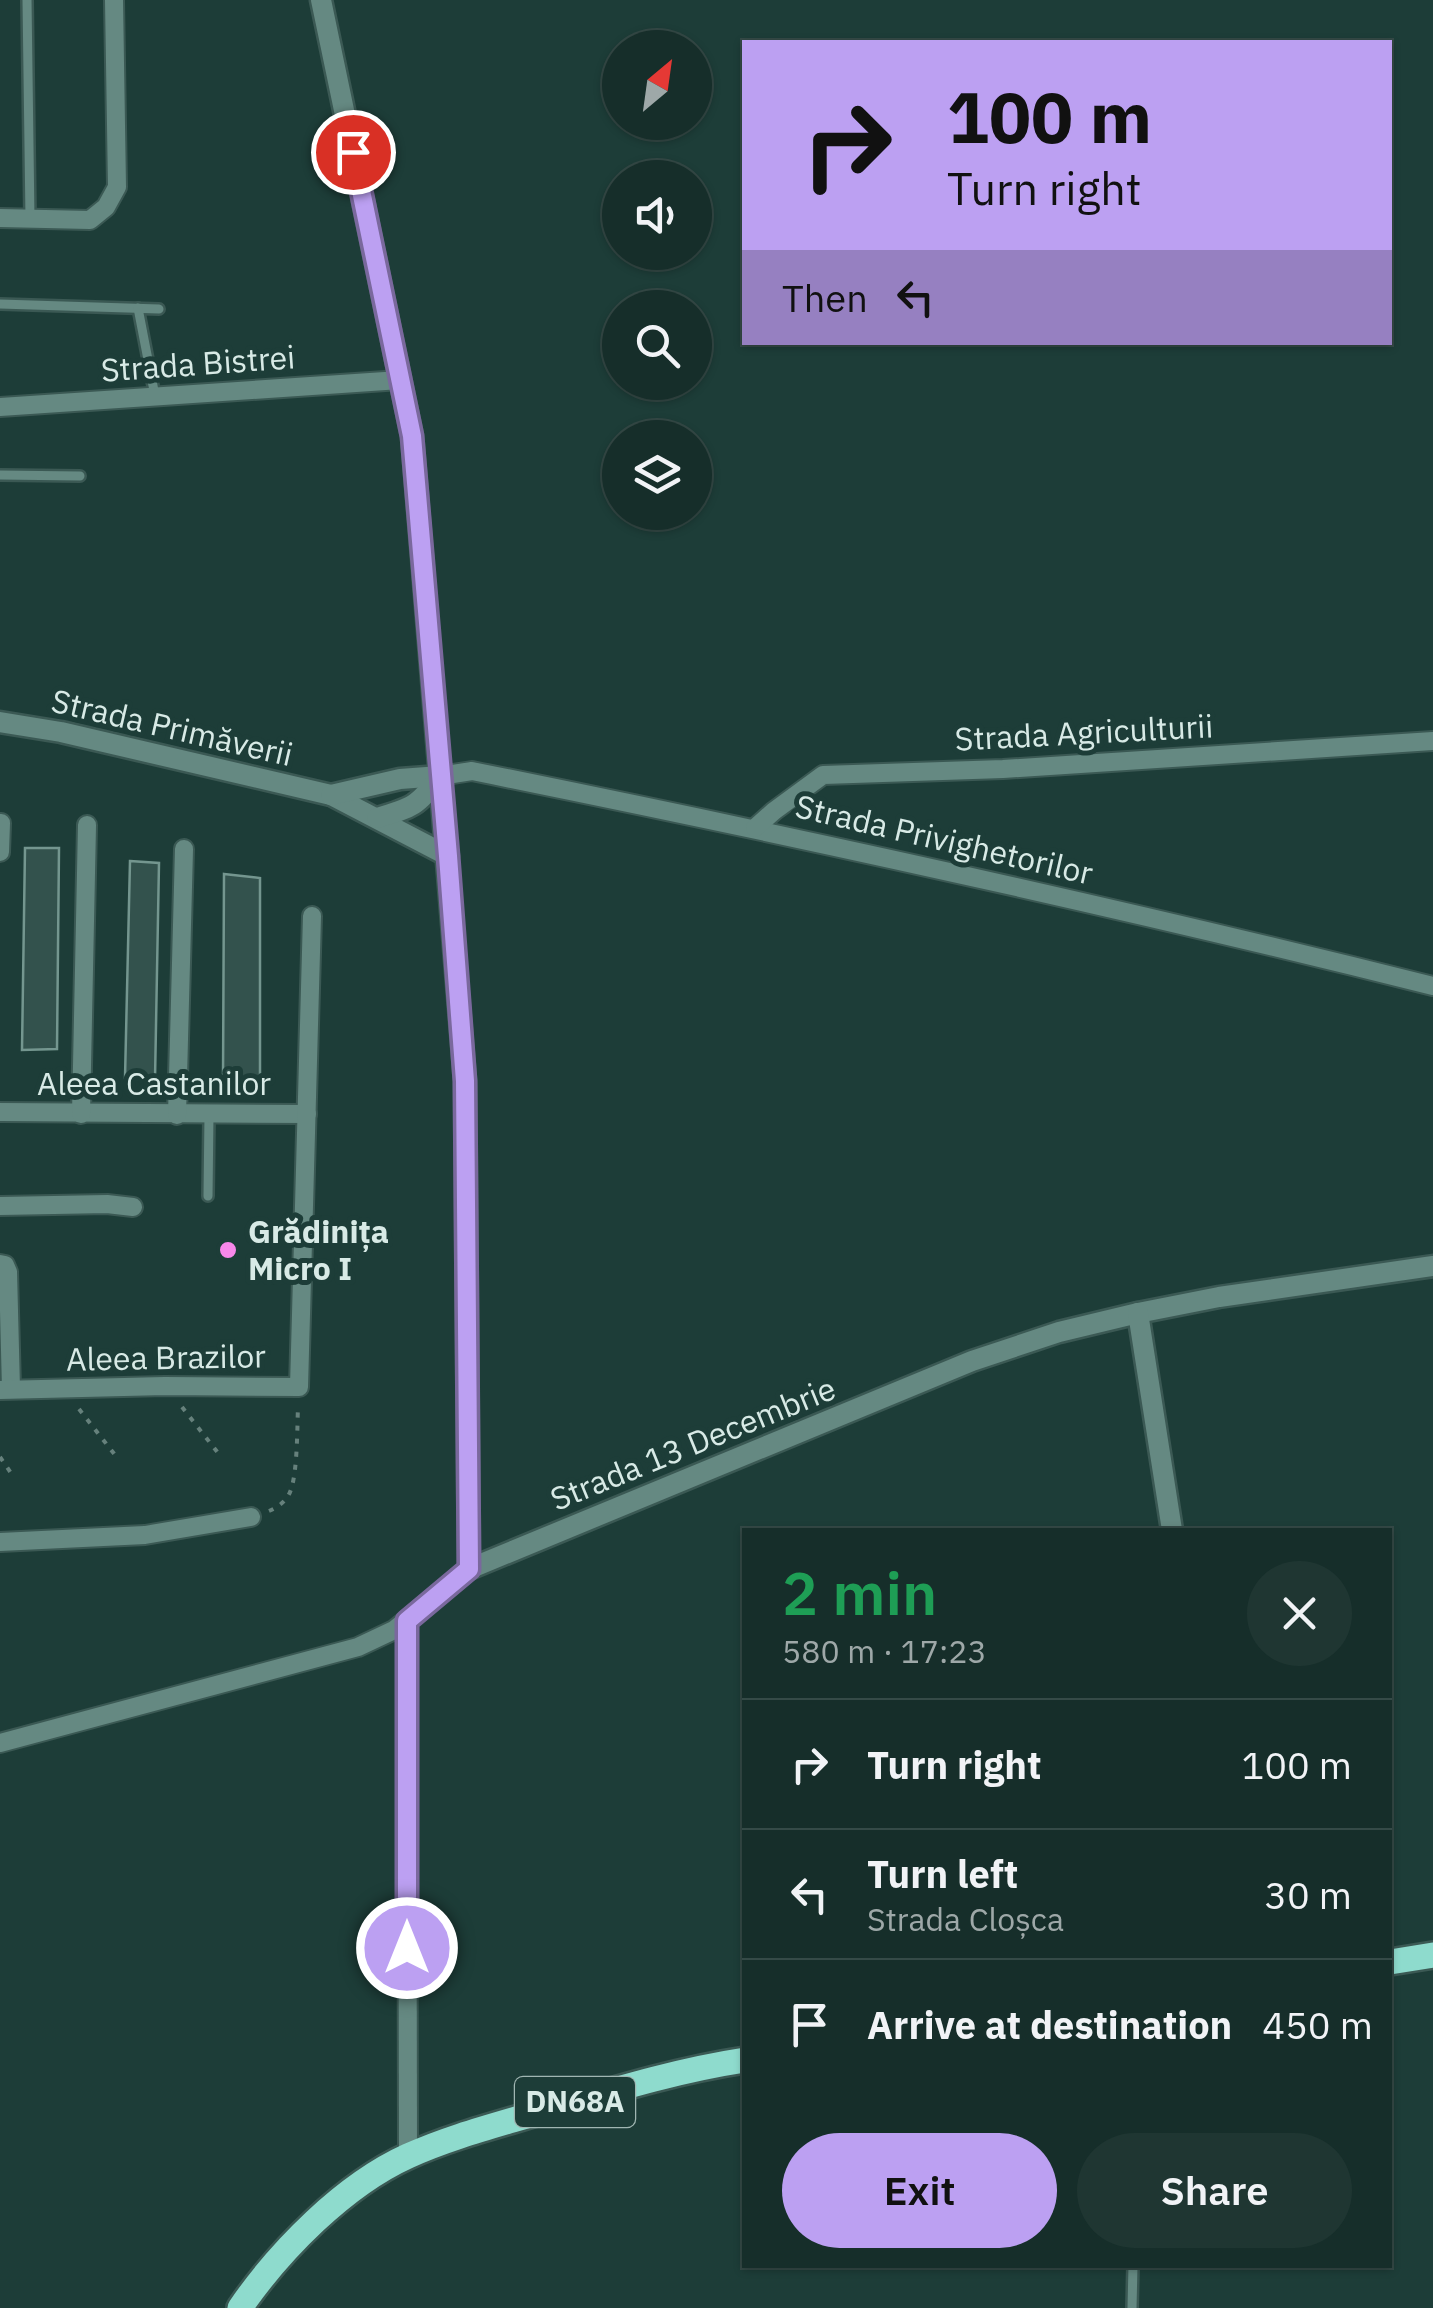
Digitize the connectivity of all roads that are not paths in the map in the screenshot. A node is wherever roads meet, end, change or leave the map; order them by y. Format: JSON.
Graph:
{"nodes":[{"id":1,"x":26,"y":0,"type":"edge"},
{"id":2,"x":114,"y":0,"type":"edge"},
{"id":3,"x":321,"y":0,"type":"edge"},
{"id":4,"x":0,"y":218,"type":"edge"},
{"id":5,"x":30,"y":219,"type":"junction"},
{"id":6,"x":0,"y":304,"type":"edge"},
{"id":7,"x":138,"y":308,"type":"junction"},
{"id":8,"x":158,"y":309,"type":"dead end"},
{"id":9,"x":400,"y":380,"type":"junction"},
{"id":10,"x":155,"y":396,"type":"junction"},
{"id":11,"x":0,"y":407,"type":"edge"},
{"id":12,"x":0,"y":475,"type":"edge"},
{"id":13,"x":80,"y":476,"type":"dead end"},
{"id":14,"x":0,"y":722,"type":"edge"},
{"id":15,"x":1433,"y":742,"type":"edge"},
{"id":16,"x":440,"y":776,"type":"junction"},
{"id":17,"x":331,"y":796,"type":"junction"},
{"id":18,"x":378,"y":818,"type":"junction"},
{"id":19,"x":1,"y":823,"type":"edge"},
{"id":20,"x":87,"y":825,"type":"dead end"},
{"id":21,"x":756,"y":828,"type":"junction"},
{"id":22,"x":184,"y":848,"type":"dead end"},
{"id":23,"x":0,"y":852,"type":"edge"},
{"id":24,"x":448,"y":856,"type":"junction"},
{"id":25,"x":312,"y":916,"type":"dead end"},
{"id":26,"x":1433,"y":986,"type":"edge"},
{"id":27,"x":0,"y":1112,"type":"edge"},
{"id":28,"x":80,"y":1114,"type":"junction"},
{"id":29,"x":307,"y":1114,"type":"junction"},
{"id":30,"x":177,"y":1115,"type":"junction"},
{"id":31,"x":209,"y":1115,"type":"junction"},
{"id":32,"x":208,"y":1196,"type":"dead end"},
{"id":33,"x":0,"y":1206,"type":"edge"},
{"id":34,"x":133,"y":1207,"type":"dead end"},
{"id":35,"x":0,"y":1264,"type":"edge"},
{"id":36,"x":1433,"y":1266,"type":"edge"},
{"id":37,"x":1138,"y":1313,"type":"junction"},
{"id":38,"x":6,"y":1389,"type":"edge"},
{"id":39,"x":251,"y":1517,"type":"road end"},
{"id":40,"x":1172,"y":1528,"type":"edge"},
{"id":41,"x":0,"y":1542,"type":"edge"},
{"id":42,"x":469,"y":1569,"type":"junction"},
{"id":43,"x":407,"y":1621,"type":"junction"},
{"id":44,"x":0,"y":1743,"type":"edge"},
{"id":45,"x":1433,"y":1956,"type":"edge"},
{"id":46,"x":1392,"y":1962,"type":"edge"},
{"id":47,"x":742,"y":2061,"type":"edge"},
{"id":48,"x":408,"y":2156,"type":"junction"},
{"id":49,"x":1133,"y":2268,"type":"edge"},
{"id":50,"x":240,"y":2308,"type":"edge"},
{"id":51,"x":1132,"y":2308,"type":"edge"}],
"edges":[{"from":1,"to":5,"type":"lane"},
{"from":2,"to":5,"type":"street"},
{"from":3,"to":9,"type":"street"},
{"from":4,"to":5,"type":"street"},
{"from":6,"to":7,"type":"lane"},
{"from":7,"to":8,"type":"lane"},
{"from":7,"to":10,"type":"lane"},
{"from":9,"to":10,"type":"street","name":"Strada Bistrei"},
{"from":9,"to":16,"type":"street"},
{"from":10,"to":11,"type":"street","name":"Strada Bistrei"},
{"from":12,"to":13,"type":"lane"},
{"from":14,"to":17,"type":"street","name":"Strada Primăverii"},
{"from":15,"to":21,"type":"street","name":"Strada Agriculturii"},
{"from":16,"to":17,"type":"street","name":"Strada Primăverii"},
{"from":16,"to":18,"type":"street"},
{"from":16,"to":21,"type":"street","name":"Strada Privighetorilor"},
{"from":16,"to":24,"type":"street"},
{"from":17,"to":18,"type":"street","name":"Strada Primăverii"},
{"from":18,"to":24,"type":"street","name":"Strada Primăverii"},
{"from":19,"to":23,"type":"street"},
{"from":20,"to":28,"type":"street"},
{"from":21,"to":26,"type":"street","name":"Strada Privighetorilor"},
{"from":22,"to":30,"type":"street"},
{"from":24,"to":42,"type":"street"},
{"from":25,"to":29,"type":"street"},
{"from":27,"to":28,"type":"street","name":"Aleea Castanilor"},
{"from":28,"to":30,"type":"street","name":"Aleea Castanilor"},
{"from":29,"to":31,"type":"street","name":"Aleea Castanilor"},
{"from":29,"to":38,"type":"street","name":"Aleea Brazilor"},
{"from":30,"to":31,"type":"street","name":"Aleea Castanilor"},
{"from":31,"to":32,"type":"lane"},
{"from":33,"to":34,"type":"street"},
{"from":35,"to":38,"type":"street"},
{"from":36,"to":37,"type":"street","name":"Strada 13 Decembrie"},
{"from":37,"to":40,"type":"street"},
{"from":37,"to":42,"type":"street","name":"Strada 13 Decembrie"},
{"from":39,"to":41,"type":"street"},
{"from":42,"to":43,"type":"street","name":"Strada 13 Decembrie"},
{"from":43,"to":44,"type":"street","name":"Strada 13 Decembrie"},
{"from":43,"to":48,"type":"street"},
{"from":45,"to":46,"type":"main road"},
{"from":47,"to":48,"type":"main road","number":"DN68A"},
{"from":48,"to":50,"type":"main road","number":"DN68A"},
{"from":49,"to":51,"type":"lane"}]}
